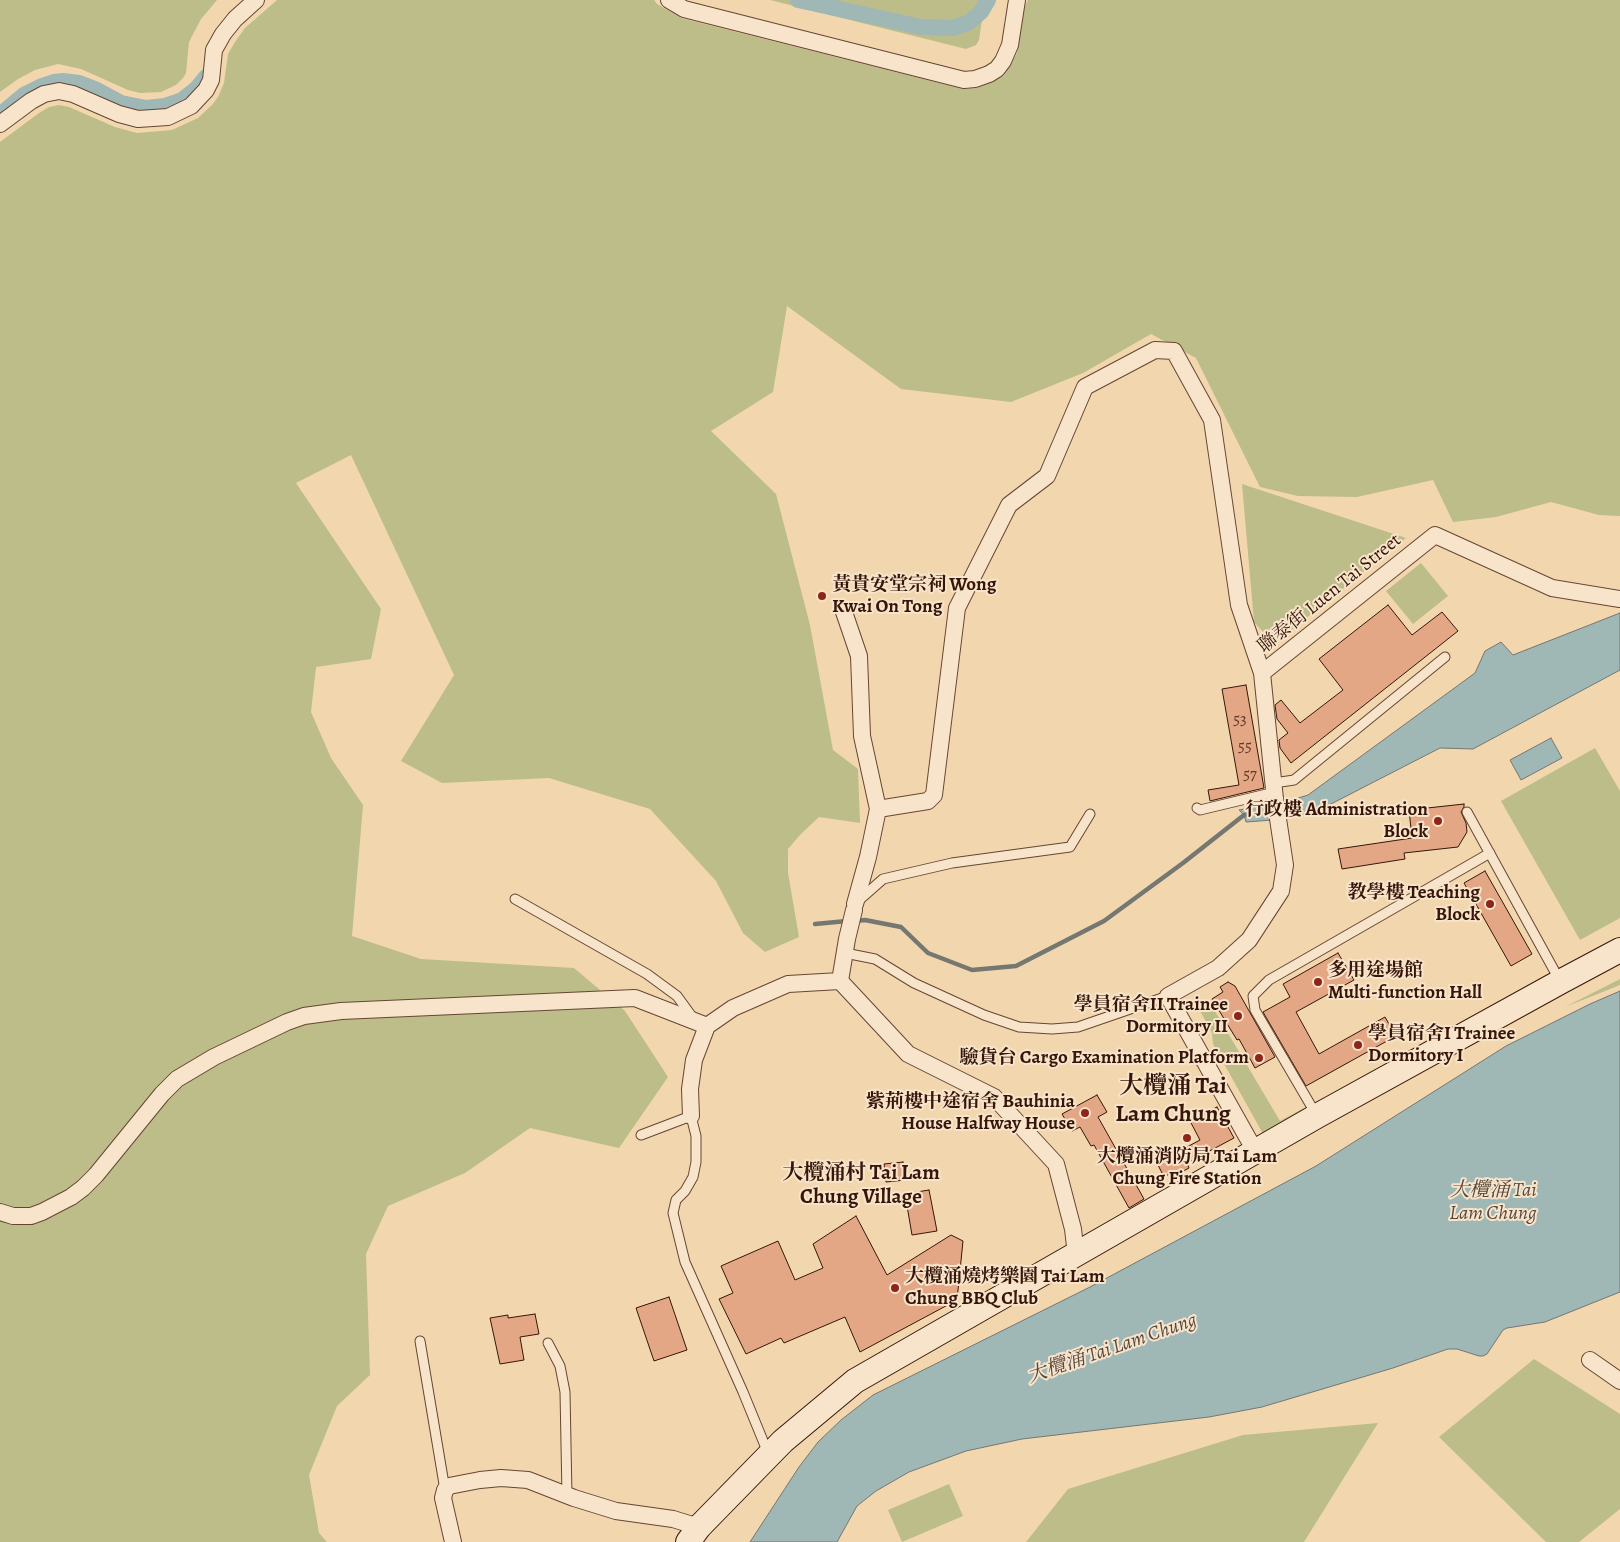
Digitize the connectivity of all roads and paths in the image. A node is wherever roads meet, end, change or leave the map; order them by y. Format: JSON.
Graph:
{"nodes":[{"id":1,"x":256,"y":0,"type":"edge"},
{"id":2,"x":669,"y":0,"type":"edge"},
{"id":3,"x":1017,"y":0,"type":"edge"},
{"id":4,"x":0,"y":124,"type":"edge"},
{"id":5,"x":1620,"y":599,"type":"edge"},
{"id":6,"x":844,"y":612,"type":"dead end"},
{"id":7,"x":1445,"y":657,"type":"dead end"},
{"id":8,"x":1262,"y":673,"type":"junction"},
{"id":9,"x":1275,"y":791,"type":"junction"},
{"id":10,"x":878,"y":808,"type":"junction"},
{"id":11,"x":1197,"y":808,"type":"dead end"},
{"id":12,"x":1467,"y":812,"type":"dead end"},
{"id":13,"x":1090,"y":814,"type":"dead end"},
{"id":14,"x":1490,"y":853,"type":"junction"},
{"id":15,"x":515,"y":899,"type":"dead end"},
{"id":16,"x":854,"y":907,"type":"junction"},
{"id":17,"x":846,"y":946,"type":"junction"},
{"id":18,"x":1620,"y":950,"type":"edge"},
{"id":19,"x":840,"y":981,"type":"junction"},
{"id":20,"x":1560,"y":982,"type":"junction"},
{"id":21,"x":1168,"y":996,"type":"junction"},
{"id":22,"x":702,"y":1024,"type":"junction"},
{"id":23,"x":691,"y":1116,"type":"junction"},
{"id":24,"x":1317,"y":1116,"type":"junction"},
{"id":25,"x":641,"y":1135,"type":"dead end"},
{"id":26,"x":1255,"y":1151,"type":"junction"},
{"id":27,"x":0,"y":1212,"type":"edge"},
{"id":28,"x":1076,"y":1255,"type":"junction"},
{"id":29,"x":420,"y":1341,"type":"dead end"},
{"id":30,"x":548,"y":1344,"type":"dead end"},
{"id":31,"x":1590,"y":1360,"type":"dead end"},
{"id":32,"x":1620,"y":1381,"type":"edge"},
{"id":33,"x":770,"y":1455,"type":"junction"},
{"id":34,"x":445,"y":1490,"type":"junction"},
{"id":35,"x":567,"y":1496,"type":"junction"},
{"id":36,"x":693,"y":1535,"type":"edge"},
{"id":37,"x":453,"y":1542,"type":"edge"}],
"edges":[{"from":1,"to":4,"type":"street"},
{"from":2,"to":3,"type":"street"},
{"from":5,"to":8,"type":"street","name":"聯泰街 Luen Tai Street"},
{"from":6,"to":10,"type":"street"},
{"from":7,"to":9,"type":"lane"},
{"from":8,"to":9,"type":"street","name":"聯泰街 Luen Tai Street"},
{"from":8,"to":10,"type":"street"},
{"from":9,"to":11,"type":"lane"},
{"from":9,"to":21,"type":"street","name":"聯泰街 Luen Tai Street"},
{"from":10,"to":16,"type":"street"},
{"from":12,"to":14,"type":"lane"},
{"from":13,"to":16,"type":"lane"},
{"from":14,"to":20,"type":"lane"},
{"from":14,"to":24,"type":"lane"},
{"from":15,"to":22,"type":"lane"},
{"from":16,"to":17,"type":"street"},
{"from":17,"to":19,"type":"street"},
{"from":17,"to":21,"type":"lane"},
{"from":18,"to":20,"type":"street"},
{"from":19,"to":22,"type":"street"},
{"from":19,"to":28,"type":"street"},
{"from":20,"to":24,"type":"street"},
{"from":21,"to":26,"type":"street"},
{"from":22,"to":23,"type":"street"},
{"from":22,"to":27,"type":"street"},
{"from":23,"to":25,"type":"lane"},
{"from":23,"to":33,"type":"lane"},
{"from":24,"to":26,"type":"street"},
{"from":26,"to":28,"type":"street"},
{"from":28,"to":33,"type":"street"},
{"from":29,"to":34,"type":"lane"},
{"from":30,"to":35,"type":"lane"},
{"from":31,"to":32,"type":"street"},
{"from":33,"to":36,"type":"street"},
{"from":34,"to":35,"type":"street"},
{"from":34,"to":37,"type":"street"},
{"from":35,"to":36,"type":"street"}]}
